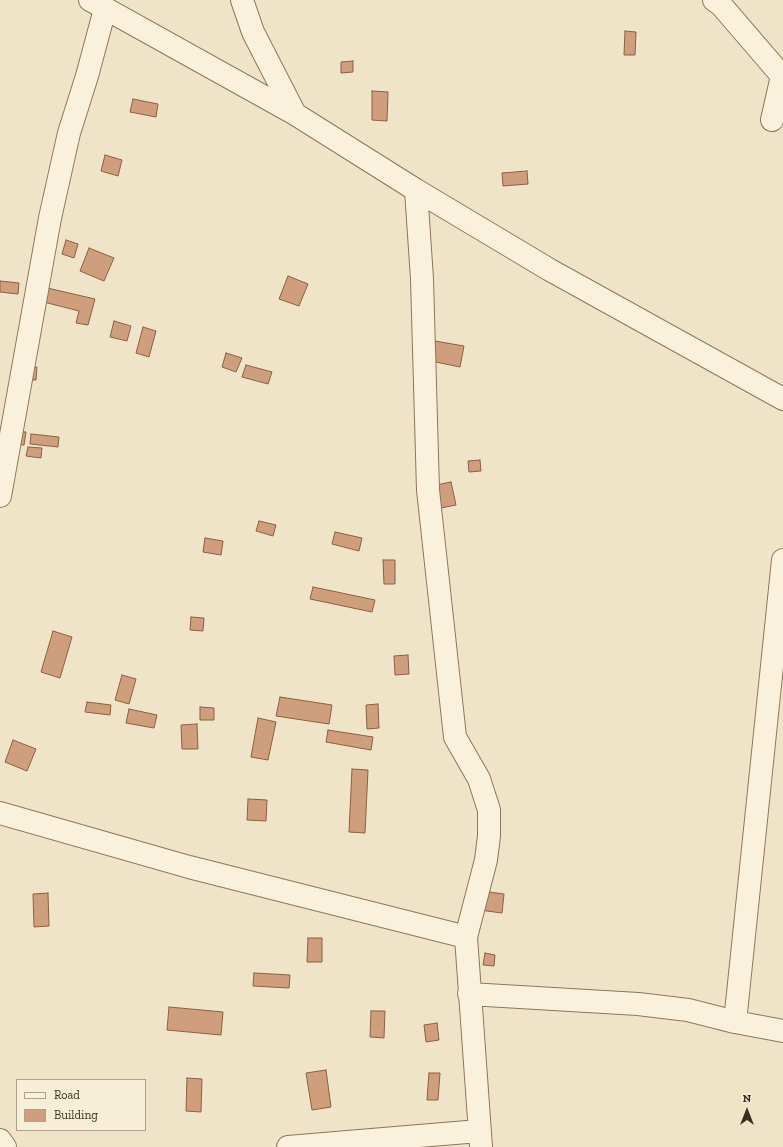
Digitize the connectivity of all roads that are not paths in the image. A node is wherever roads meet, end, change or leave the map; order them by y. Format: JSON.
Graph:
{"nodes":[{"id":1,"x":242,"y":0,"type":"edge"},
{"id":2,"x":714,"y":0,"type":"edge"},
{"id":3,"x":98,"y":4,"type":"edge"},
{"id":4,"x":783,"y":75,"type":"edge"},
{"id":5,"x":295,"y":114,"type":"junction"},
{"id":6,"x":772,"y":120,"type":"dead end"},
{"id":7,"x":416,"y":190,"type":"junction"},
{"id":8,"x":783,"y":399,"type":"edge"},
{"id":9,"x":0,"y":496,"type":"edge"},
{"id":10,"x":783,"y":560,"type":"edge"},
{"id":11,"x":0,"y":813,"type":"edge"},
{"id":12,"x":466,"y":937,"type":"junction"},
{"id":13,"x":469,"y":994,"type":"junction"},
{"id":14,"x":736,"y":1022,"type":"junction"},
{"id":15,"x":783,"y":1031,"type":"edge"},
{"id":16,"x":480,"y":1139,"type":"edge"},
{"id":17,"x":0,"y":1140,"type":"edge"},
{"id":18,"x":5,"y":1147,"type":"edge"},
{"id":19,"x":288,"y":1147,"type":"edge"}],
"edges":[{"from":1,"to":5,"type":"street"},
{"from":2,"to":4,"type":"street"},
{"from":3,"to":5,"type":"street"},
{"from":3,"to":9,"type":"street"},
{"from":4,"to":6,"type":"street"},
{"from":5,"to":7,"type":"street"},
{"from":7,"to":8,"type":"street"},
{"from":7,"to":12,"type":"street"},
{"from":10,"to":14,"type":"street"},
{"from":11,"to":12,"type":"street"},
{"from":12,"to":13,"type":"street"},
{"from":13,"to":14,"type":"street"},
{"from":13,"to":16,"type":"street"},
{"from":14,"to":15,"type":"street"},
{"from":16,"to":19,"type":"street"},
{"from":17,"to":18,"type":"street"}]}
